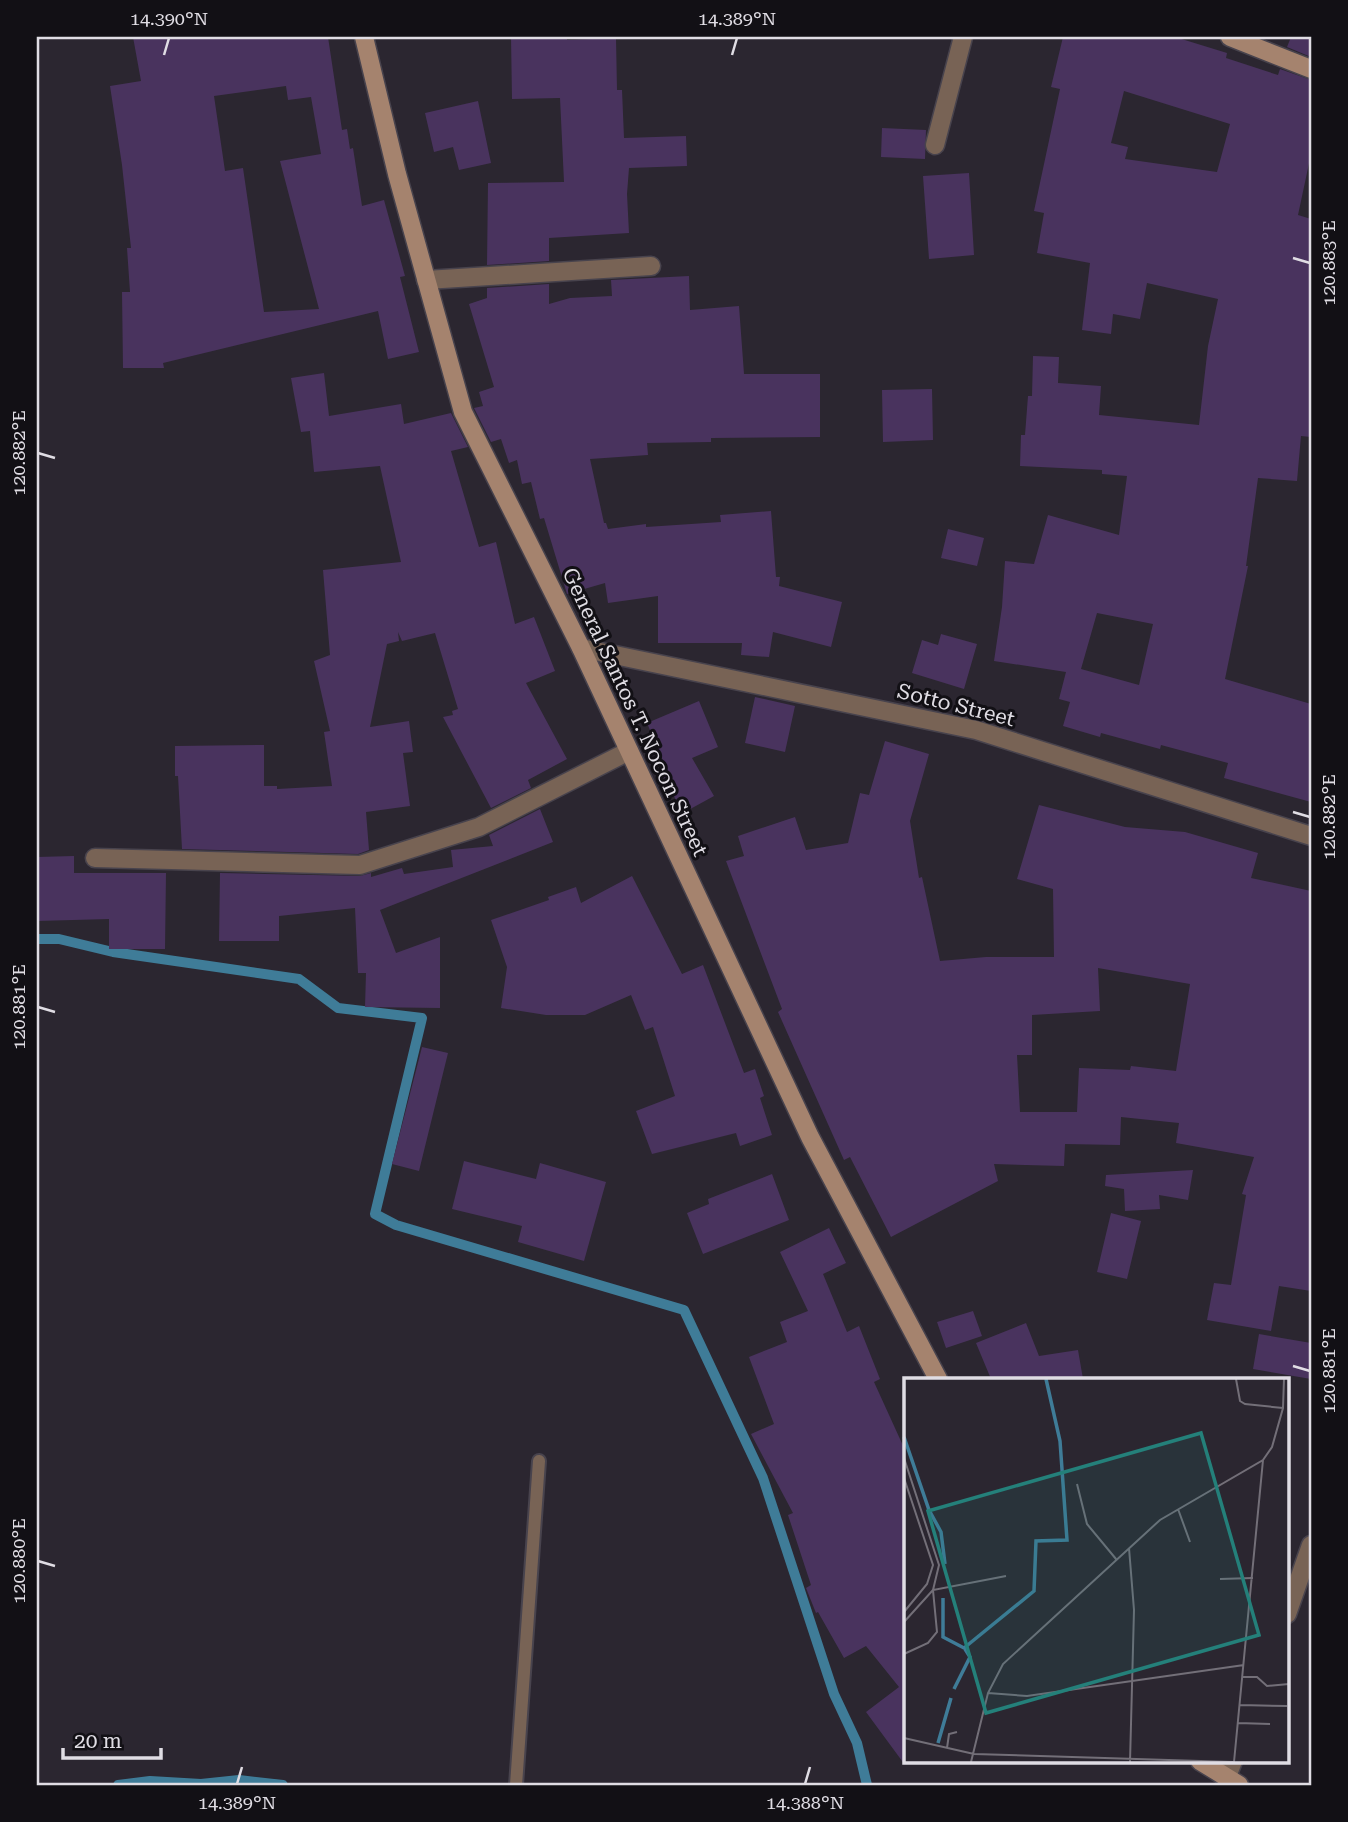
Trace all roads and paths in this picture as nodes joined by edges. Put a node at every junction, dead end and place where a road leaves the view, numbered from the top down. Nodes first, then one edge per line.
1 (364, 37) edge
2 (962, 37) edge
3 (1230, 37) edge
4 (1311, 69) edge
5 (935, 145) dead end
6 (651, 266) dead end
7 (426, 280) junction
8 (581, 648) junction
9 (629, 751) junction
10 (1311, 836) edge
11 (95, 859) dead end
12 (937, 1378) edge
13 (538, 1461) dead end
14 (1311, 1545) edge
15 (1288, 1611) edge
16 (1202, 1762) edge
17 (1233, 1762) edge
18 (1233, 1782) edge
19 (516, 1785) edge

1 - 7 main road, General Santos T. Nocon Street
2 - 5 street
3 - 4 main road
6 - 7 street
7 - 8 main road, General Santos T. Nocon Street
8 - 9 main road, General Santos T. Nocon Street
8 - 10 street, Sotto Street
9 - 11 street
9 - 12 main road, General Santos T. Nocon Street
13 - 19 lane
14 - 15 street
16 - 18 main road
17 - 18 street

